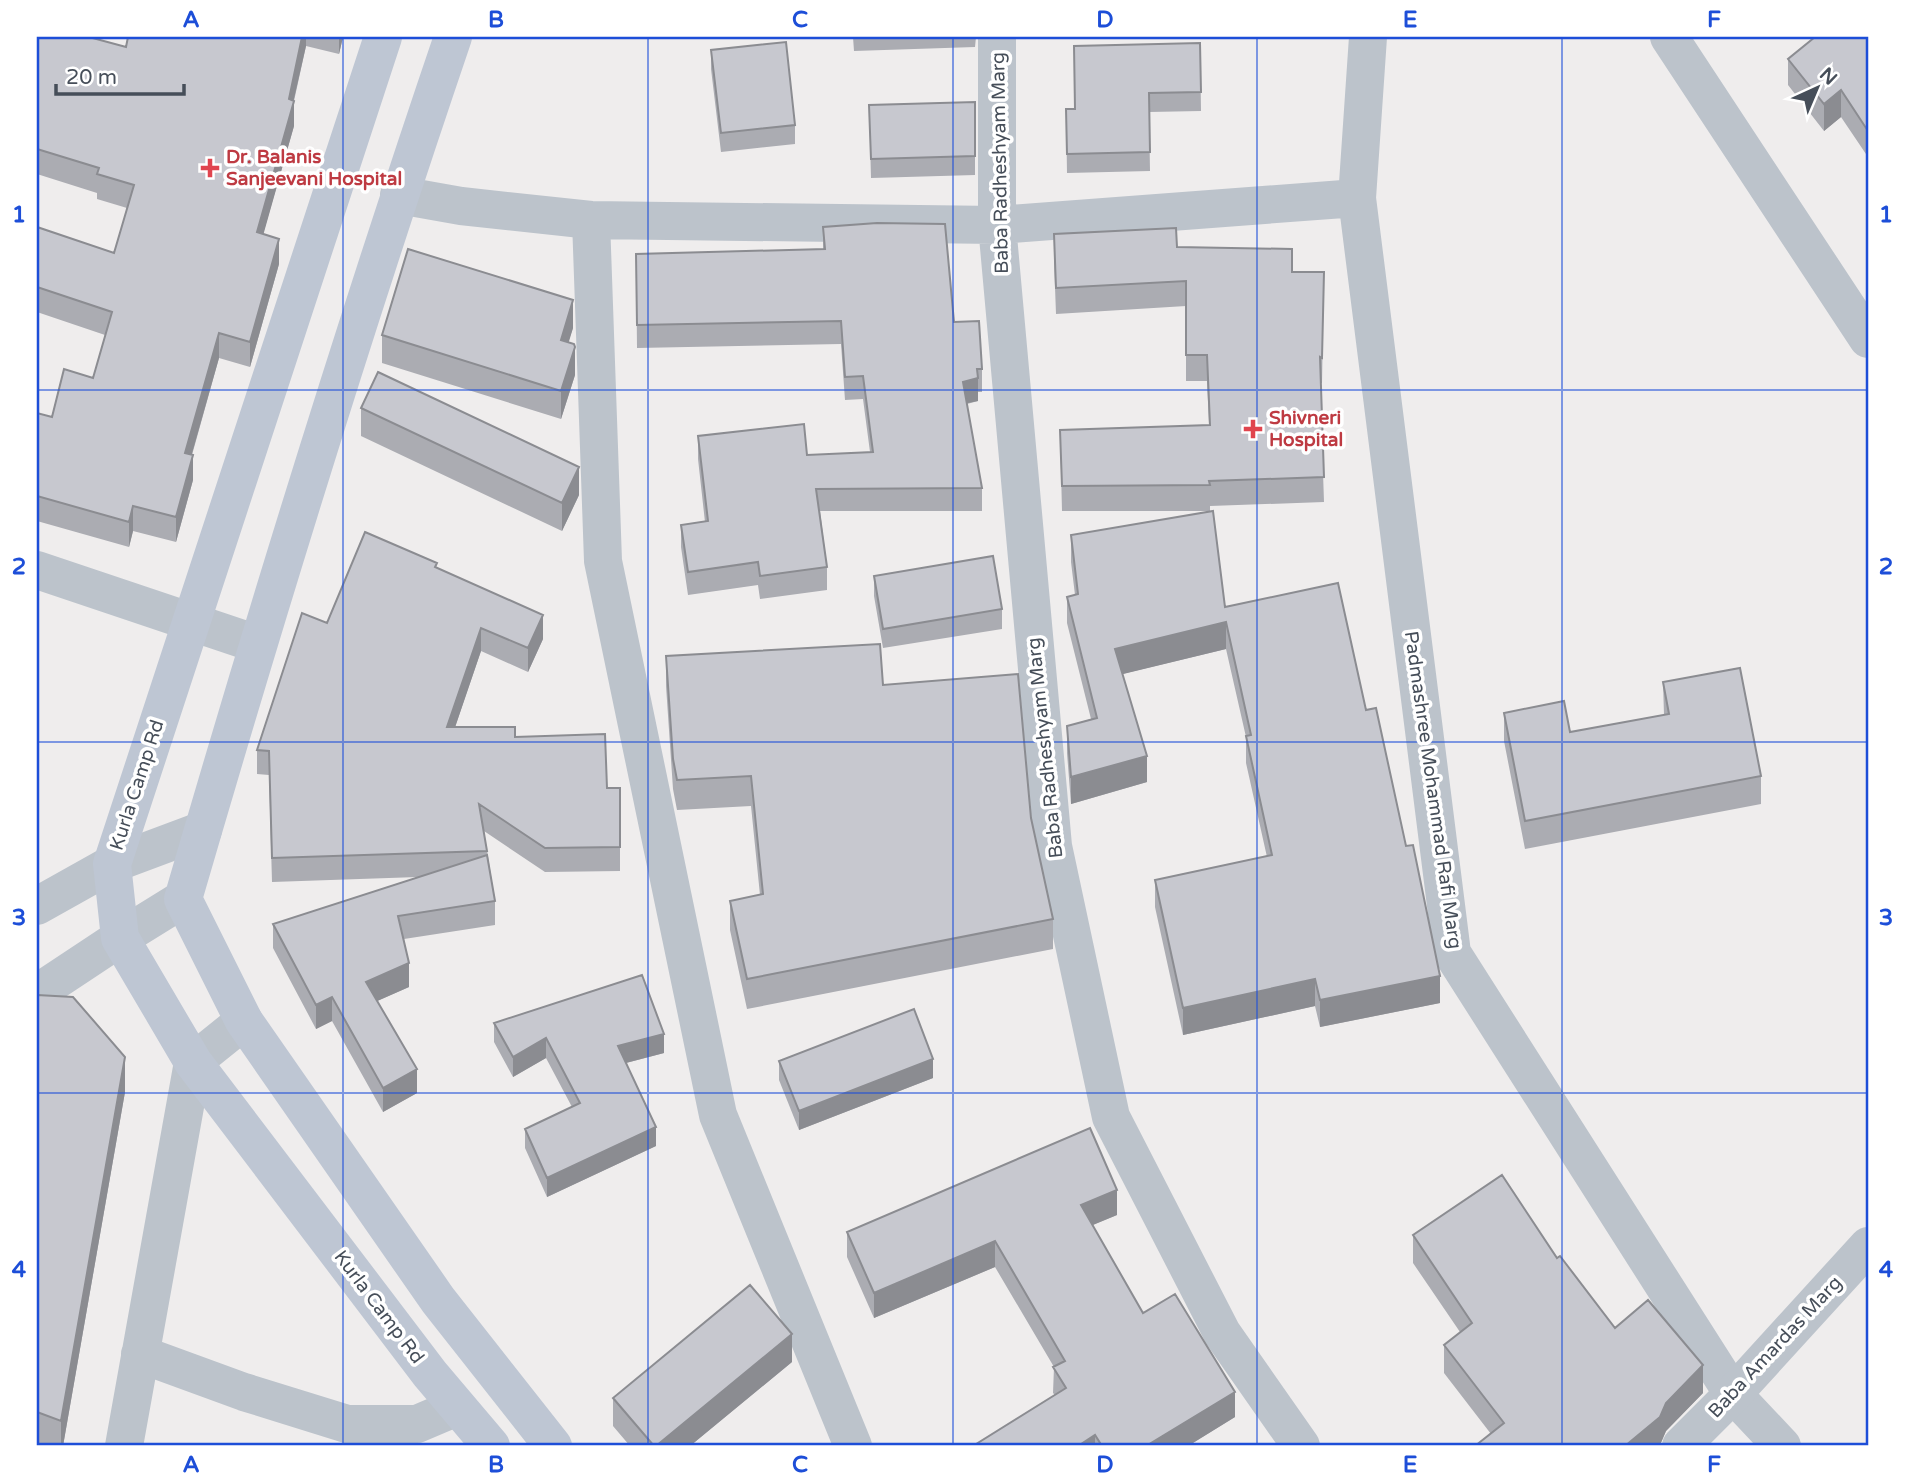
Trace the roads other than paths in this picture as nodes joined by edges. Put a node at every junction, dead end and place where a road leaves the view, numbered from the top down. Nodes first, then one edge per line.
1 (383, 37) edge
2 (453, 37) edge
3 (997, 37) edge
4 (1368, 37) edge
5 (1669, 37) edge
6 (399, 195) junction
7 (1357, 198) junction
8 (591, 220) junction
9 (997, 225) junction
10 (1868, 338) edge
11 (37, 570) edge
12 (190, 621) junction
13 (257, 644) junction
14 (203, 831) junction
15 (112, 864) junction
16 (183, 900) junction
17 (37, 906) edge
18 (120, 938) junction
19 (37, 993) edge
20 (244, 1021) junction
21 (193, 1062) junction
22 (1868, 1247) edge
23 (140, 1354) junction
24 (1733, 1394) junction
25 (457, 1407) junction
26 (124, 1446) edge
27 (491, 1446) edge
28 (553, 1446) edge
29 (853, 1446) edge
30 (1301, 1446) edge
31 (1681, 1446) edge
32 (1782, 1446) edge

1 - 12 main road, Kurla Camp Rd
2 - 6 main road
3 - 9 street, Baba Radheshyam Marg
4 - 7 street, Padmashree Mohammad Rafi Marg
5 - 10 street
6 - 8 street
6 - 13 main road
7 - 9 street
7 - 24 street, Padmashree Mohammad Rafi Marg
8 - 9 street
8 - 29 street
9 - 30 street, Baba Radheshyam Marg
11 - 12 street
12 - 13 street
12 - 15 main road, Kurla Camp Rd
13 - 14 main road
14 - 15 street
14 - 16 main road
15 - 17 street
15 - 18 main road, Kurla Camp Rd
16 - 18 street
16 - 20 main road
18 - 19 street
18 - 21 main road, Kurla Camp Rd
20 - 21 street
20 - 28 main road
21 - 23 street
21 - 25 main road, Kurla Camp Rd
22 - 24 street, Baba Amardas Marg
23 - 25 street
23 - 26 street
24 - 31 street, Baba Amardas Marg
24 - 32 street, Padmashree Mohammad Rafi Marg
25 - 27 main road, Kurla Camp Rd

